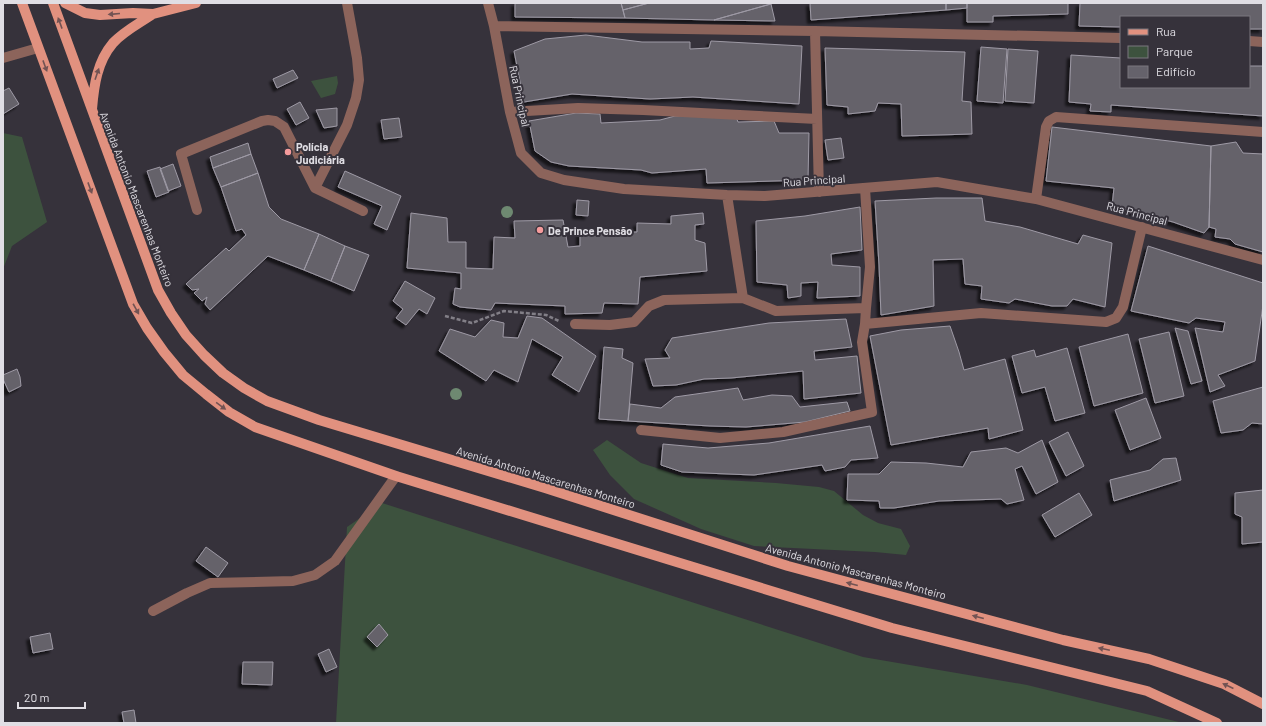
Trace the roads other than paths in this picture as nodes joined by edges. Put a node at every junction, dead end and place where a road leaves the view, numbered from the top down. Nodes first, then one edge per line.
1 (22, 3) edge
2 (53, 3) edge
3 (65, 3) edge
4 (196, 3) edge
5 (347, 3) edge
6 (488, 3) edge
7 (153, 14) junction
8 (494, 26) junction
9 (815, 31) junction
10 (1120, 38) edge
11 (1250, 41) edge
12 (1263, 42) edge
13 (38, 48) junction
14 (3, 58) edge
15 (92, 112) junction
16 (510, 112) junction
17 (818, 119) junction
18 (1263, 132) edge
19 (316, 188) junction
20 (865, 188) junction
21 (819, 192) junction
22 (727, 195) junction
23 (1036, 199) junction
24 (197, 210) dead end
25 (363, 211) dead end
26 (1142, 227) junction
27 (1263, 260) edge
28 (743, 298) junction
29 (866, 308) junction
30 (575, 324) road end
31 (865, 324) junction
32 (641, 430) dead end
33 (396, 476) junction
34 (153, 611) dead end
35 (1263, 704) edge
36 (1218, 723) edge

1 - 13 main road
15 -> 2 main road, Avenida Antonio Mascarenhas Monteiro
7 -> 3 main road
4 - 7 main road
5 - 19 street
6 - 8 street, Rua Principal
15 -> 7 main road
8 - 9 street
8 - 16 street, Rua Principal
9 - 10 street
9 - 17 street
11 - 12 street
13 - 14 street
13 -> 33 main road
35 -> 15 main road, Avenida Antonio Mascarenhas Monteiro
16 - 17 street
16 - 22 street, Rua Principal
17 - 21 street
18 - 23 street
19 - 24 street
19 - 25 street
20 - 21 street, Rua Principal
20 - 23 street, Rua Principal
20 - 29 street
21 - 22 street, Rua Principal
22 - 28 street
23 - 26 street, Rua Principal
26 - 27 street, Rua Principal
26 - 31 street
28 - 29 street
28 - 30 street
29 - 31 street
31 - 32 street
33 - 34 street
33 - 36 main road

